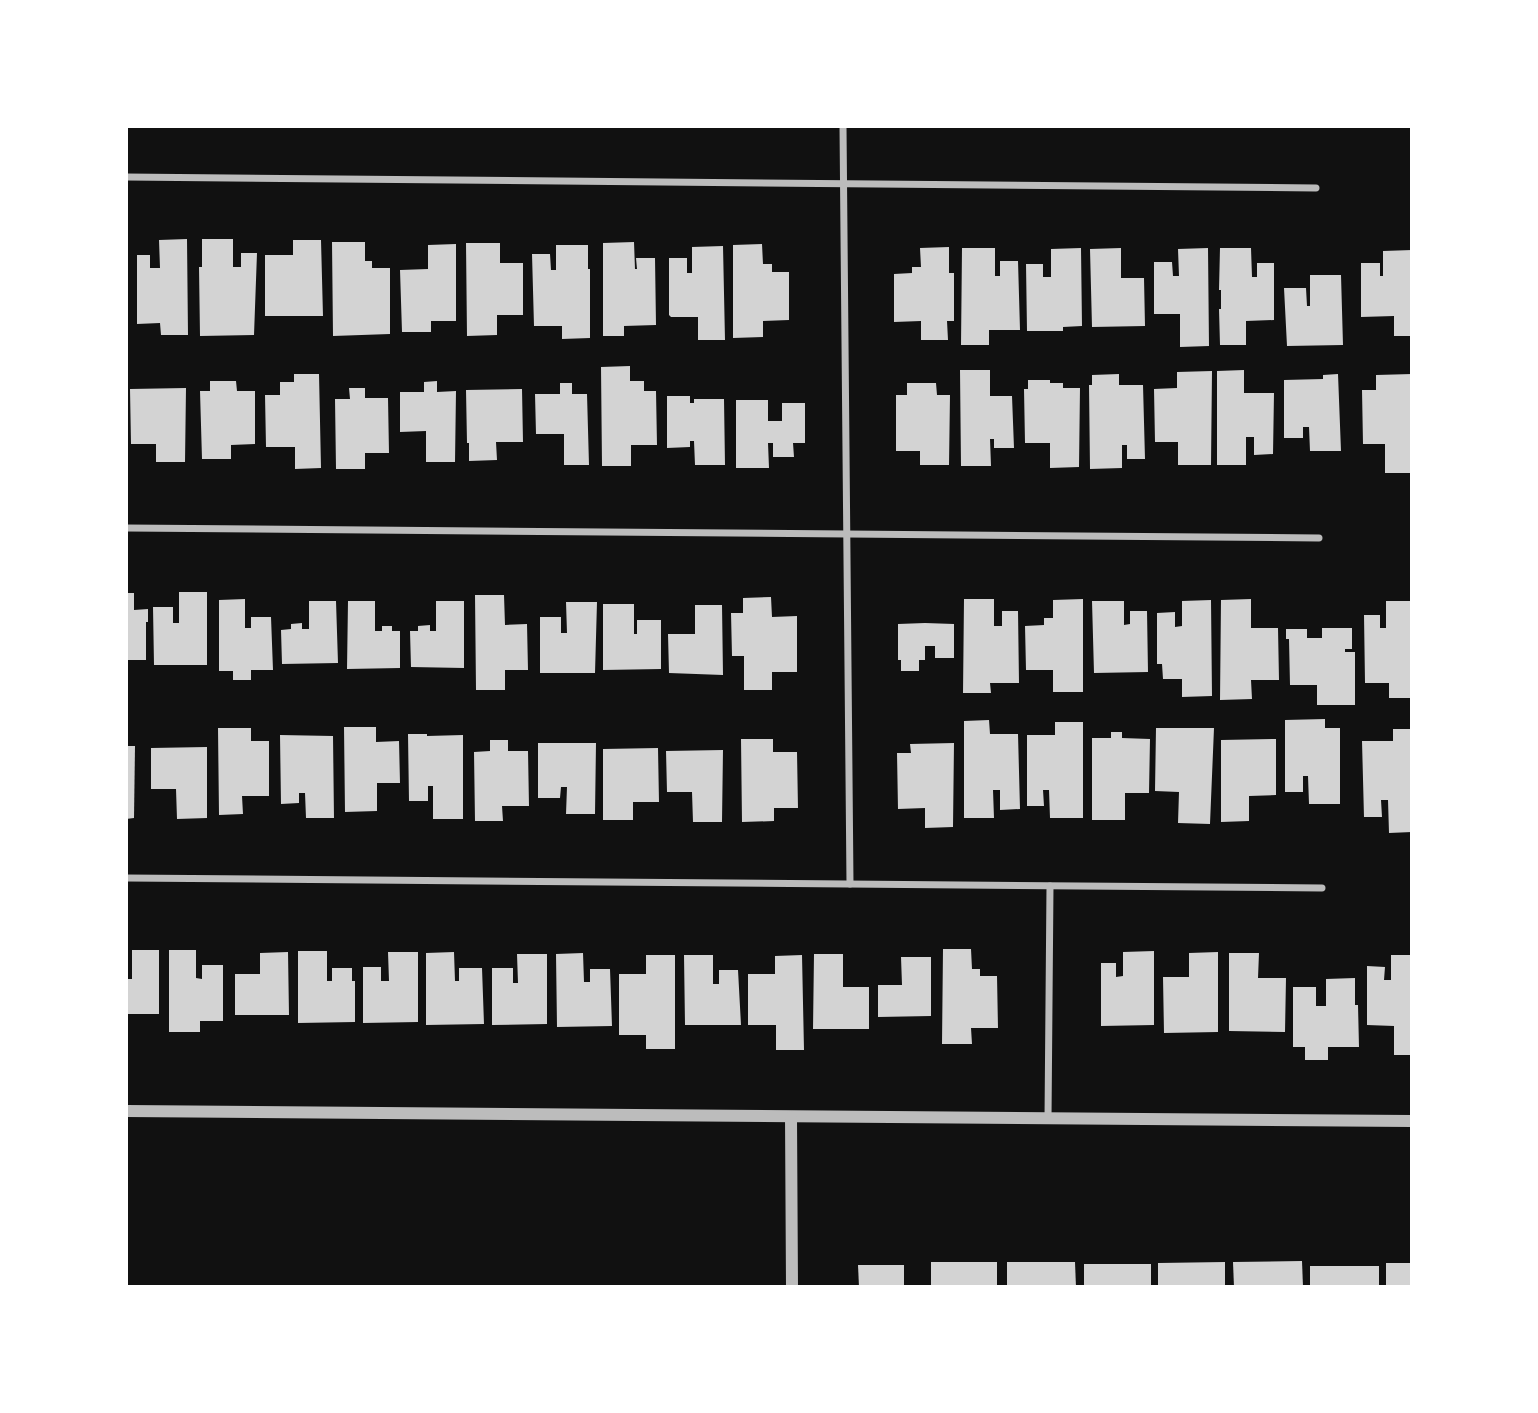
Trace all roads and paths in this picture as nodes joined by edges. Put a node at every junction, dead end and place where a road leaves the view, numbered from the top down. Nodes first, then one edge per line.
1 (844, 126) edge
2 (126, 177) edge
3 (844, 183) junction
4 (1316, 187) dead end
5 (126, 528) edge
6 (847, 534) junction
7 (1319, 538) dead end
8 (126, 878) edge
9 (850, 884) junction
10 (1050, 886) junction
11 (1322, 888) dead end
12 (126, 1111) edge
13 (791, 1117) junction
14 (1048, 1119) junction
15 (1412, 1121) edge
16 (792, 1287) edge

1 - 3 street
2 - 3 street
3 - 4 street
3 - 6 street
5 - 6 street
6 - 7 street
6 - 9 street
8 - 9 street
9 - 10 street
10 - 11 street
10 - 14 street
12 - 13 street
13 - 14 street
13 - 16 street
14 - 15 street

